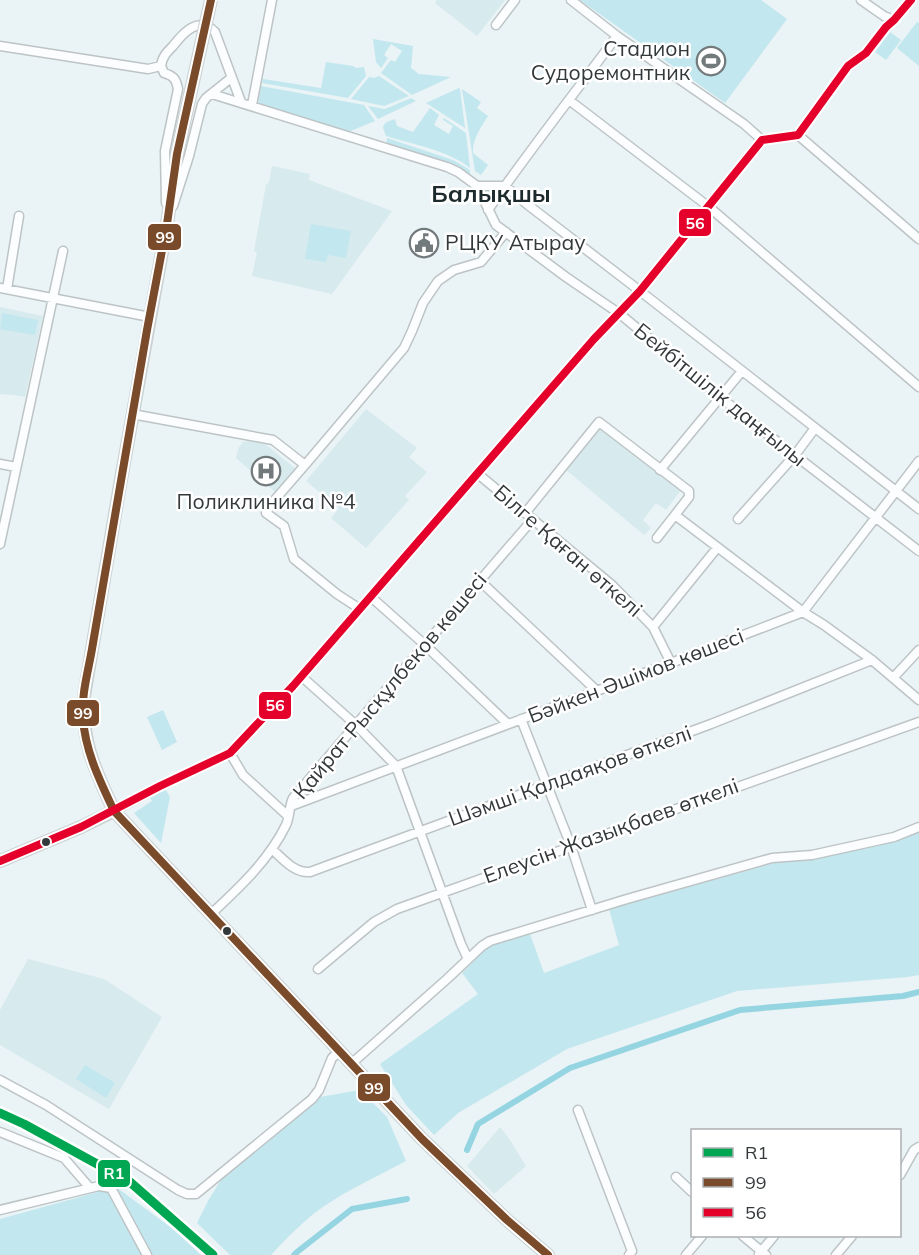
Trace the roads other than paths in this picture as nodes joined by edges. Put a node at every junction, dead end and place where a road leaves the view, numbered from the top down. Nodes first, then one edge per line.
1 (211, 0) edge
2 (272, 0) edge
3 (515, 0) edge
4 (571, 0) edge
5 (861, 0) edge
6 (913, 0) edge
7 (919, 5) edge
8 (894, 20) junction
9 (496, 25) dead end
10 (617, 36) junction
11 (0, 46) edge
12 (160, 66) junction
13 (231, 78) junction
14 (212, 93) junction
15 (569, 100) junction
16 (241, 102) junction
17 (252, 105) junction
18 (798, 135) junction
19 (762, 140) junction
20 (477, 186) junction
21 (505, 186) junction
22 (709, 207) junction
23 (488, 210) junction
24 (19, 216) dead end
25 (167, 224) junction
26 (506, 232) junction
27 (919, 239) edge
28 (63, 251) dead end
29 (3, 289) edge
30 (640, 291) junction
31 (53, 298) junction
32 (620, 314) junction
33 (150, 317) junction
34 (742, 371) junction
35 (919, 387) edge
36 (721, 398) junction
37 (132, 414) junction
38 (815, 428) junction
39 (795, 454) junction
40 (919, 461) edge
41 (0, 464) edge
42 (305, 465) junction
43 (16, 467) junction
44 (660, 470) junction
45 (478, 474) junction
46 (896, 491) junction
47 (919, 509) edge
48 (525, 512) junction
49 (675, 515) junction
50 (877, 518) junction
51 (533, 519) junction
52 (738, 519) dead end
53 (657, 538) dead end
54 (0, 544) edge
55 (717, 548) junction
56 (919, 551) edge
57 (480, 580) junction
58 (371, 597) junction
59 (360, 609) junction
60 (803, 612) junction
61 (653, 627) junction
62 (424, 644) junction
63 (919, 650) edge
64 (872, 660) junction
65 (671, 663) junction
66 (301, 676) junction
67 (892, 678) junction
68 (597, 691) junction
69 (919, 700) edge
70 (521, 719) junction
71 (919, 722) edge
72 (508, 724) junction
73 (356, 725) junction
74 (230, 753) junction
75 (396, 766) junction
76 (546, 785) junction
77 (291, 806) junction
78 (114, 810) junction
79 (288, 816) junction
80 (919, 827) edge
81 (420, 832) junction
82 (571, 846) junction
83 (272, 849) junction
84 (0, 861) edge
85 (442, 892) junction
86 (592, 910) junction
87 (211, 914) junction
88 (468, 959) junction
89 (318, 969) dead end
90 (340, 1051) junction
91 (351, 1064) junction
92 (0, 1080) edge
93 (578, 1110) dead end
94 (0, 1132) edge
95 (919, 1147) edge
96 (901, 1173) edge
97 (675, 1178) dead end
98 (90, 1188) junction
99 (691, 1190) edge
100 (0, 1210) edge
101 (701, 1237) edge
102 (744, 1237) edge
103 (773, 1237) edge
104 (851, 1237) edge
105 (762, 1254) edge
106 (147, 1255) edge
107 (548, 1255) edge
108 (629, 1255) edge
109 (686, 1255) edge
110 (836, 1255) edge

1 - 25 main road, bridge
2 - 17 street
3 - 9 street
4 - 10 street
5 - 8 street
6 - 7 street
6 - 8 street
8 - 18 street
10 - 15 street
10 - 19 street
11 - 12 street
12 - 13 street
12 - 25 street
13 - 14 street
13 - 16 street
14 - 16 street
14 - 25 street
15 - 21 street
15 - 22 street
16 - 17 street
17 - 20 street
18 - 19 street
18 - 27 street
19 - 22 street
20 - 21 street
20 - 23 street, Бейбітшілік даңғылы
21 - 23 street
21 - 30 street, Бейбітшілік даңғылы
22 - 30 street
22 - 35 street
23 - 26 street, Бейбітшілік даңғылы
24 - 29 street
25 - 33 main road
26 - 32 street, Бейбітшілік даңғылы
26 - 42 street
28 - 31 street
29 - 31 street
30 - 32 street
30 - 34 street, Бейбітшілік даңғылы
31 - 33 street
31 - 43 street
32 - 36 street, Бейбітшілік даңғылы
32 - 45 street
33 - 37 main road
34 - 36 street
34 - 38 street, Бейбітшілік даңғылы
36 - 39 street, Бейбітшілік даңғылы
36 - 44 street
37 - 42 street
37 - 78 main road
38 - 39 street
38 - 46 street, Бейбітшілік даңғылы
39 - 50 street, Бейбітшілік даңғылы
39 - 52 street
40 - 46 street
41 - 43 street
42 - 59 street
43 - 54 street
44 - 48 street
44 - 49 street
45 - 48 street, Білге Қаған өткелі
45 - 58 street
46 - 47 street, Бейбітшілік даңғылы
46 - 50 street
48 - 51 street, Білге Қаған өткелі
49 - 53 street
49 - 55 street
50 - 56 street, Бейбітшілік даңғылы
50 - 60 street
51 - 57 street, Қайрат Рысқұлбеков көшесі
51 - 61 street, Білге Қаған өткелі
55 - 60 street
55 - 61 street
57 - 62 street, Қайрат Рысқұлбеков көшесі
57 - 68 street
58 - 59 street
58 - 62 street
59 - 66 street
60 - 64 street
60 - 65 street, Бәйкен Әшімов көшесі
61 - 65 street, Білге Қаған өткелі
62 - 72 street
62 - 73 street, Қайрат Рысқұлбеков көшесі
63 - 67 street
64 - 67 street
64 - 76 street, Шәмші Қалдаяқов өткелі
65 - 68 street, Бәйкен Әшімов көшесі
66 - 73 street
66 - 74 street
67 - 69 street
68 - 70 street, Бәйкен Әшімов көшесі
70 - 72 street, Бәйкен Әшімов көшесі
70 - 76 street
71 - 82 street, Елеусін Жазықбаев өткелі
72 - 75 street, Бәйкен Әшімов көшесі
73 - 75 street
73 - 77 street, Қайрат Рысқұлбеков көшесі
74 - 78 street
74 - 79 street
75 - 77 street, Бәйкен Әшімов көшесі
75 - 81 street
76 - 81 street, Шәмші Қалдаяқов өткелі
76 - 82 street
77 - 79 street, Қайрат Рысқұлбеков көшесі
78 - 84 main road
78 - 87 main road
79 - 83 street, Қайрат Рысқұлбеков көшесі
80 - 86 street
81 - 83 street, Шәмші Қалдаяқов өткелі
81 - 85 street
82 - 85 street, Елеусін Жазықбаев өткелі
82 - 86 street
83 - 87 street, Қайрат Рысқұлбеков көшесі
85 - 88 street
85 - 89 street, Елеусін Жазықбаев өткелі
86 - 88 street
87 - 90 main road
88 - 91 street
90 - 91 main road
90 - 92 street
91 - 107 main road
93 - 108 street
94 - 98 street
95 - 96 street
97 - 99 street
98 - 100 street
98 - 106 street
101 - 109 street
102 - 105 street
103 - 105 street
104 - 110 street

